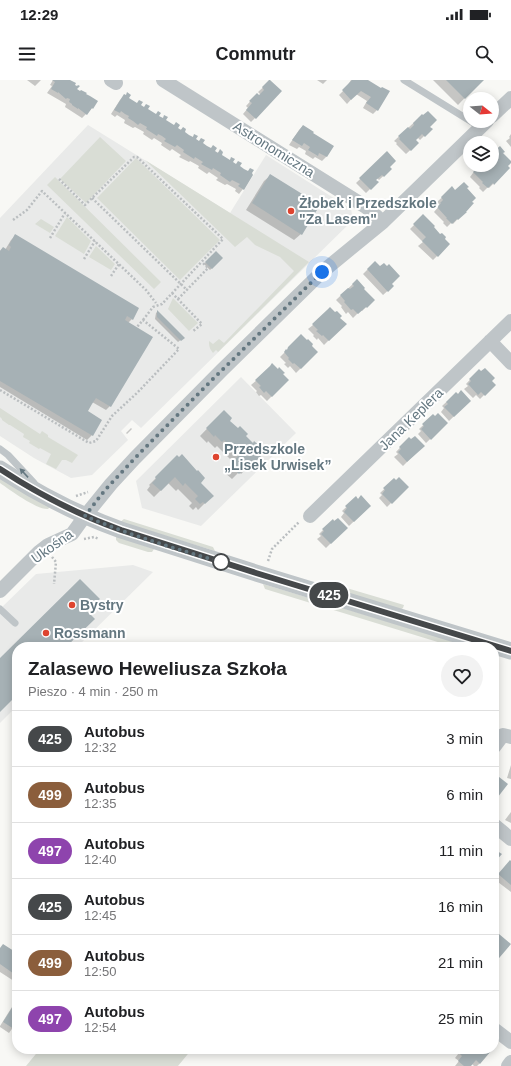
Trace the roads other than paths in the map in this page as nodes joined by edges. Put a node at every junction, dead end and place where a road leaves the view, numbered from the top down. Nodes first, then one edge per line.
1 (163, 80) edge
2 (404, 80) edge
3 (511, 98) edge
4 (499, 109) edge
5 (463, 112) edge
6 (480, 128) edge
7 (383, 222) junction
8 (511, 321) edge
9 (490, 341) junction
10 (511, 363) edge
11 (0, 449) edge
12 (0, 469) edge
13 (48, 498) junction
14 (85, 516) junction
15 (310, 516) road end
16 (0, 591) edge
17 (0, 609) edge
18 (15, 623) dead end
19 (482, 642) edge
20 (499, 647) edge
21 (511, 651) edge
22 (511, 738) edge
23 (499, 740) edge
24 (499, 829) edge
25 (511, 839) edge
26 (499, 1033) edge
27 (511, 1042) edge
28 (511, 1062) edge
29 (508, 1066) edge

1 - 7 street, Astronomiczna
2 - 5 lane
3 - 4 street
6 - 7 street, Ukośna
7 - 14 street, Ukośna
8 - 9 street, Jana Keplera
9 - 10 street
9 - 15 street, Jana Keplera
13 -> 11 lane
12 - 13 street
13 - 14 street
14 - 16 street, Ukośna
14 - 19 street
17 - 18 lane
20 - 21 street
22 - 23 street
24 - 25 street
26 - 27 street
28 - 29 street

